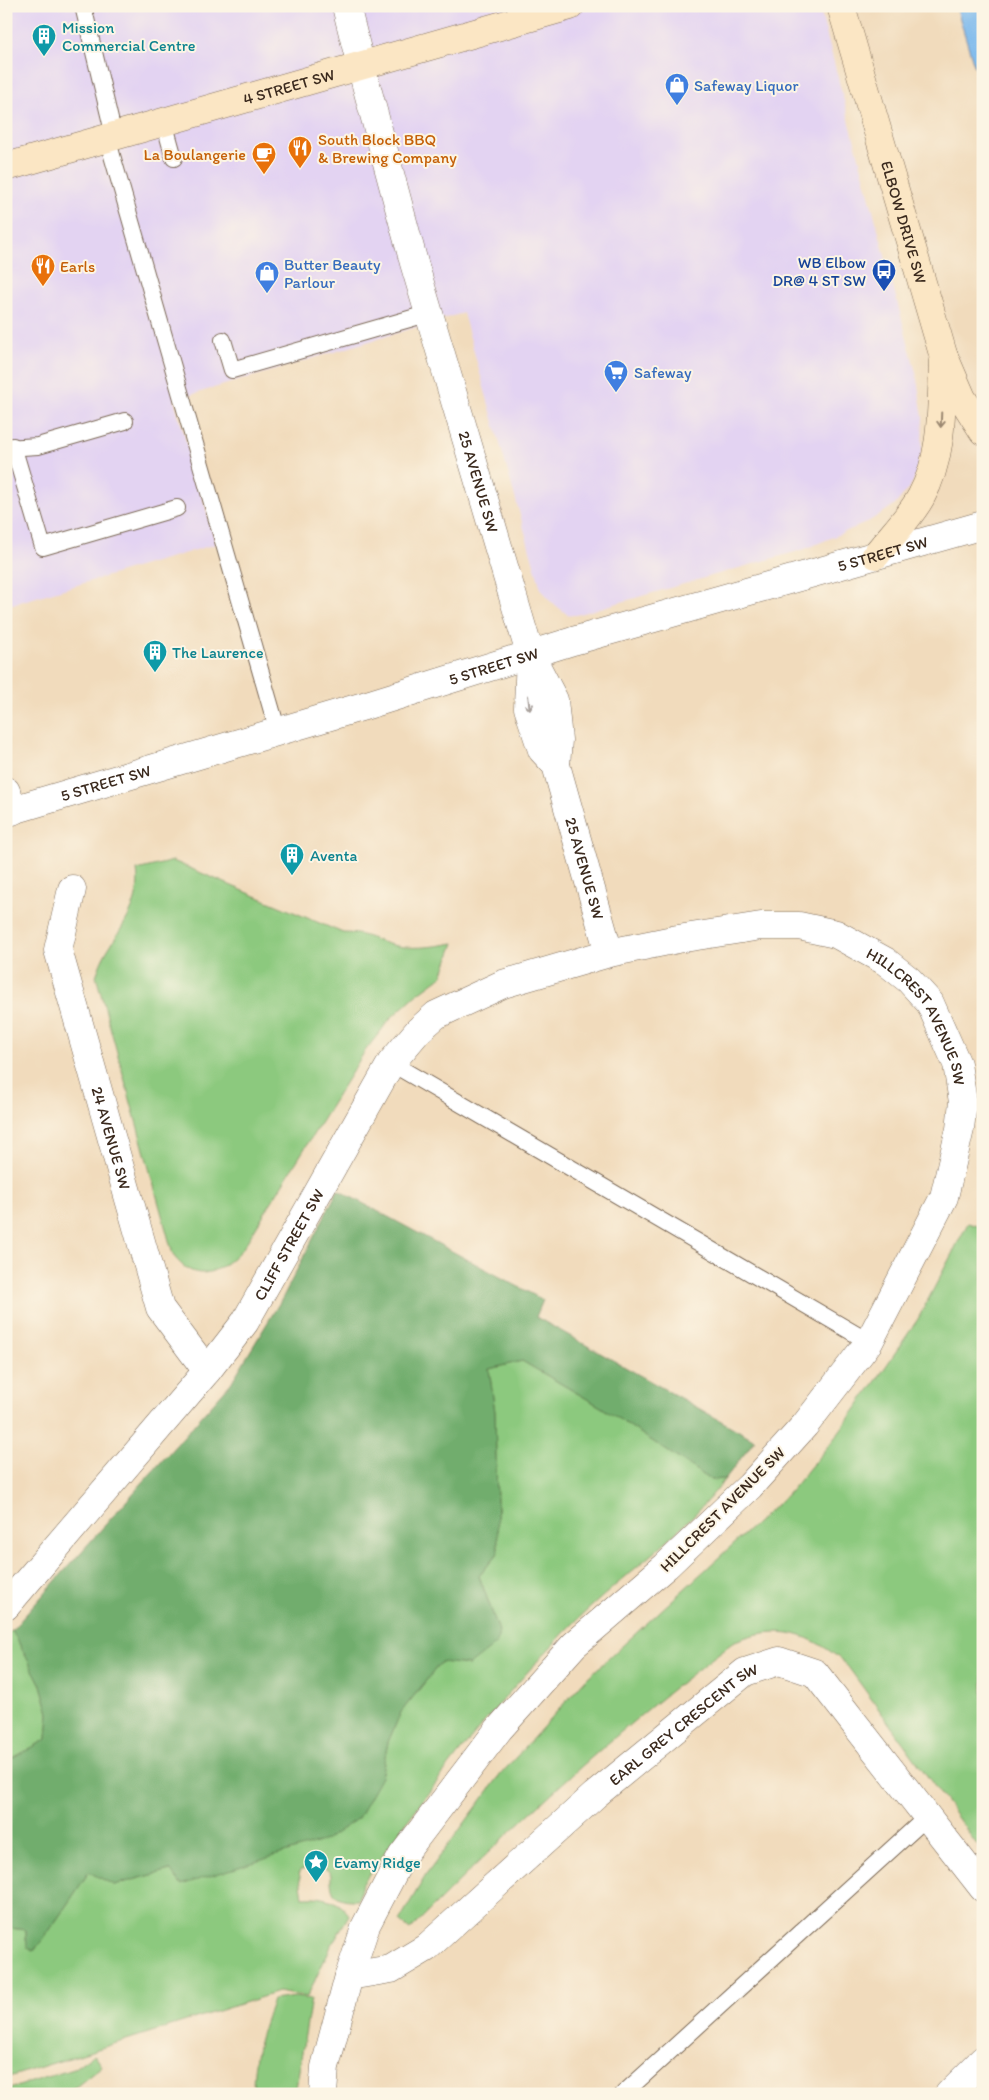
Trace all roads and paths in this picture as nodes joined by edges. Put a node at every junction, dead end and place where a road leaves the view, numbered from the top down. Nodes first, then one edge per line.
1 (83, 6) edge
2 (346, 6) edge
3 (570, 6) edge
4 (841, 6) edge
5 (361, 66) junction
6 (164, 122) junction
7 (110, 137) junction
8 (174, 158) dead end
9 (6, 167) edge
10 (430, 313) junction
11 (223, 340) dead end
12 (943, 354) junction
13 (125, 421) dead end
14 (983, 431) edge
15 (10, 447) edge
16 (177, 508) dead end
17 (983, 524) edge
18 (876, 555) junction
19 (530, 654) junction
20 (278, 732) junction
21 (8, 805) edge
22 (72, 889) dead end
23 (609, 953) junction
24 (391, 1062) junction
25 (869, 1342) junction
26 (207, 1371) junction
27 (6, 1606) edge
28 (928, 1816) junction
29 (983, 1888) edge
30 (348, 1976) junction
31 (983, 2060) edge
32 (323, 2094) edge
33 (622, 2094) edge
34 (949, 2094) edge

1 - 7 lane
2 - 5 street, 25 AVENUE SW
3 - 5 main road, 4 STREET SW
4 - 12 main road, ELBOW DRIVE SW
5 - 6 main road, 4 STREET SW
5 - 10 street, 25 AVENUE SW
6 - 7 main road, 4 STREET SW
6 - 8 lane
7 - 9 main road, 4 STREET SW
7 - 20 lane
10 - 11 lane
10 - 19 street, 25 AVENUE SW
12 - 14 main road, ELBOW DRIVE SW
12 -> 18 main road
13 - 15 lane
15 - 16 lane
17 - 18 street, 5 STREET SW
18 - 19 street, 5 STREET SW
19 - 20 street, 5 STREET SW
19 - 23 street, 25 AVENUE SW
20 - 21 street, 5 STREET SW
22 - 26 street, 24 AVENUE SW
23 - 24 street, CLIFF STREET SW
23 - 25 street, HILLCREST AVENUE SW
24 - 25 lane
24 - 26 street, CLIFF STREET SW
25 - 30 street, HILLCREST AVENUE SW
26 - 27 street, CLIFF STREET SW
28 - 29 street, EARL GREY CRESCENT SW
28 - 30 street, EARL GREY CRESCENT SW
28 - 33 lane
30 - 32 street, HILLCREST AVENUE SW
31 - 34 street

